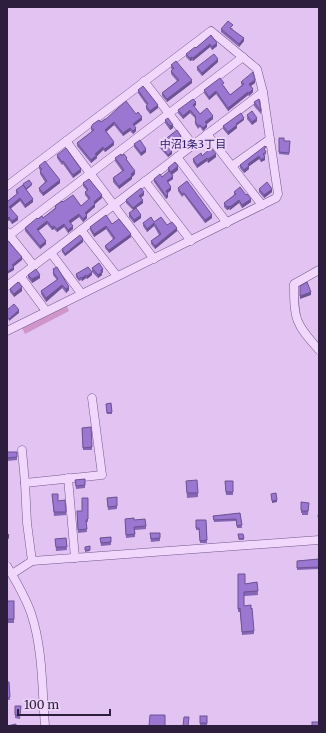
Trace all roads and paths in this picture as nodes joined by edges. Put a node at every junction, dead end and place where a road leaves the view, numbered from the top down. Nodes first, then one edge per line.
1 (243, 57) junction
2 (144, 81) junction
3 (263, 92) junction
4 (169, 113) junction
5 (207, 134) junction
6 (270, 139) junction
7 (66, 141) junction
8 (193, 145) junction
9 (177, 157) junction
10 (232, 166) junction
11 (89, 174) junction
12 (145, 182) junction
13 (7, 186) edge
14 (262, 205) junction
15 (114, 206) junction
16 (227, 223) junction
17 (81, 230) junction
18 (8, 234) edge
19 (191, 241) junction
20 (51, 253) junction
21 (154, 258) junction
22 (34, 266) junction
23 (319, 270) edge
24 (20, 276) junction
25 (117, 276) junction
26 (7, 286) edge
27 (81, 293) junction
28 (46, 311) junction
29 (7, 331) edge
30 (319, 350) edge
31 (92, 398) dead end
32 (22, 450) dead end
33 (68, 478) junction
34 (25, 483) junction
35 (319, 540) edge
36 (75, 558) junction
37 (32, 561) junction
38 (7, 566) edge
39 (12, 574) junction
40 (45, 726) edge

1 - 2 street
1 - 3 street
1 - 4 street
2 - 4 street
2 - 7 street
3 - 5 street
3 - 6 street
4 - 8 street
4 - 11 street
5 - 8 street
5 - 10 street
6 - 10 street
6 - 14 street
7 - 11 street
7 - 13 street
8 - 9 street
9 - 12 street
9 - 16 street
10 - 14 street
11 - 15 street
11 - 18 street
12 - 15 street
12 - 19 street
14 - 16 street
15 - 17 street
15 - 21 street
16 - 19 street
17 - 20 street
17 - 25 street
18 - 22 street
19 - 21 street
20 - 22 street
20 - 27 street
21 - 25 street
22 - 24 street
23 - 30 street
24 - 26 street
24 - 28 street
25 - 27 street
27 - 28 street
28 - 29 street
31 - 33 street
32 - 34 street
33 - 34 street
33 - 36 street
34 - 37 street
35 - 36 street
36 - 37 street
37 - 39 street
38 - 39 street
39 - 40 street

